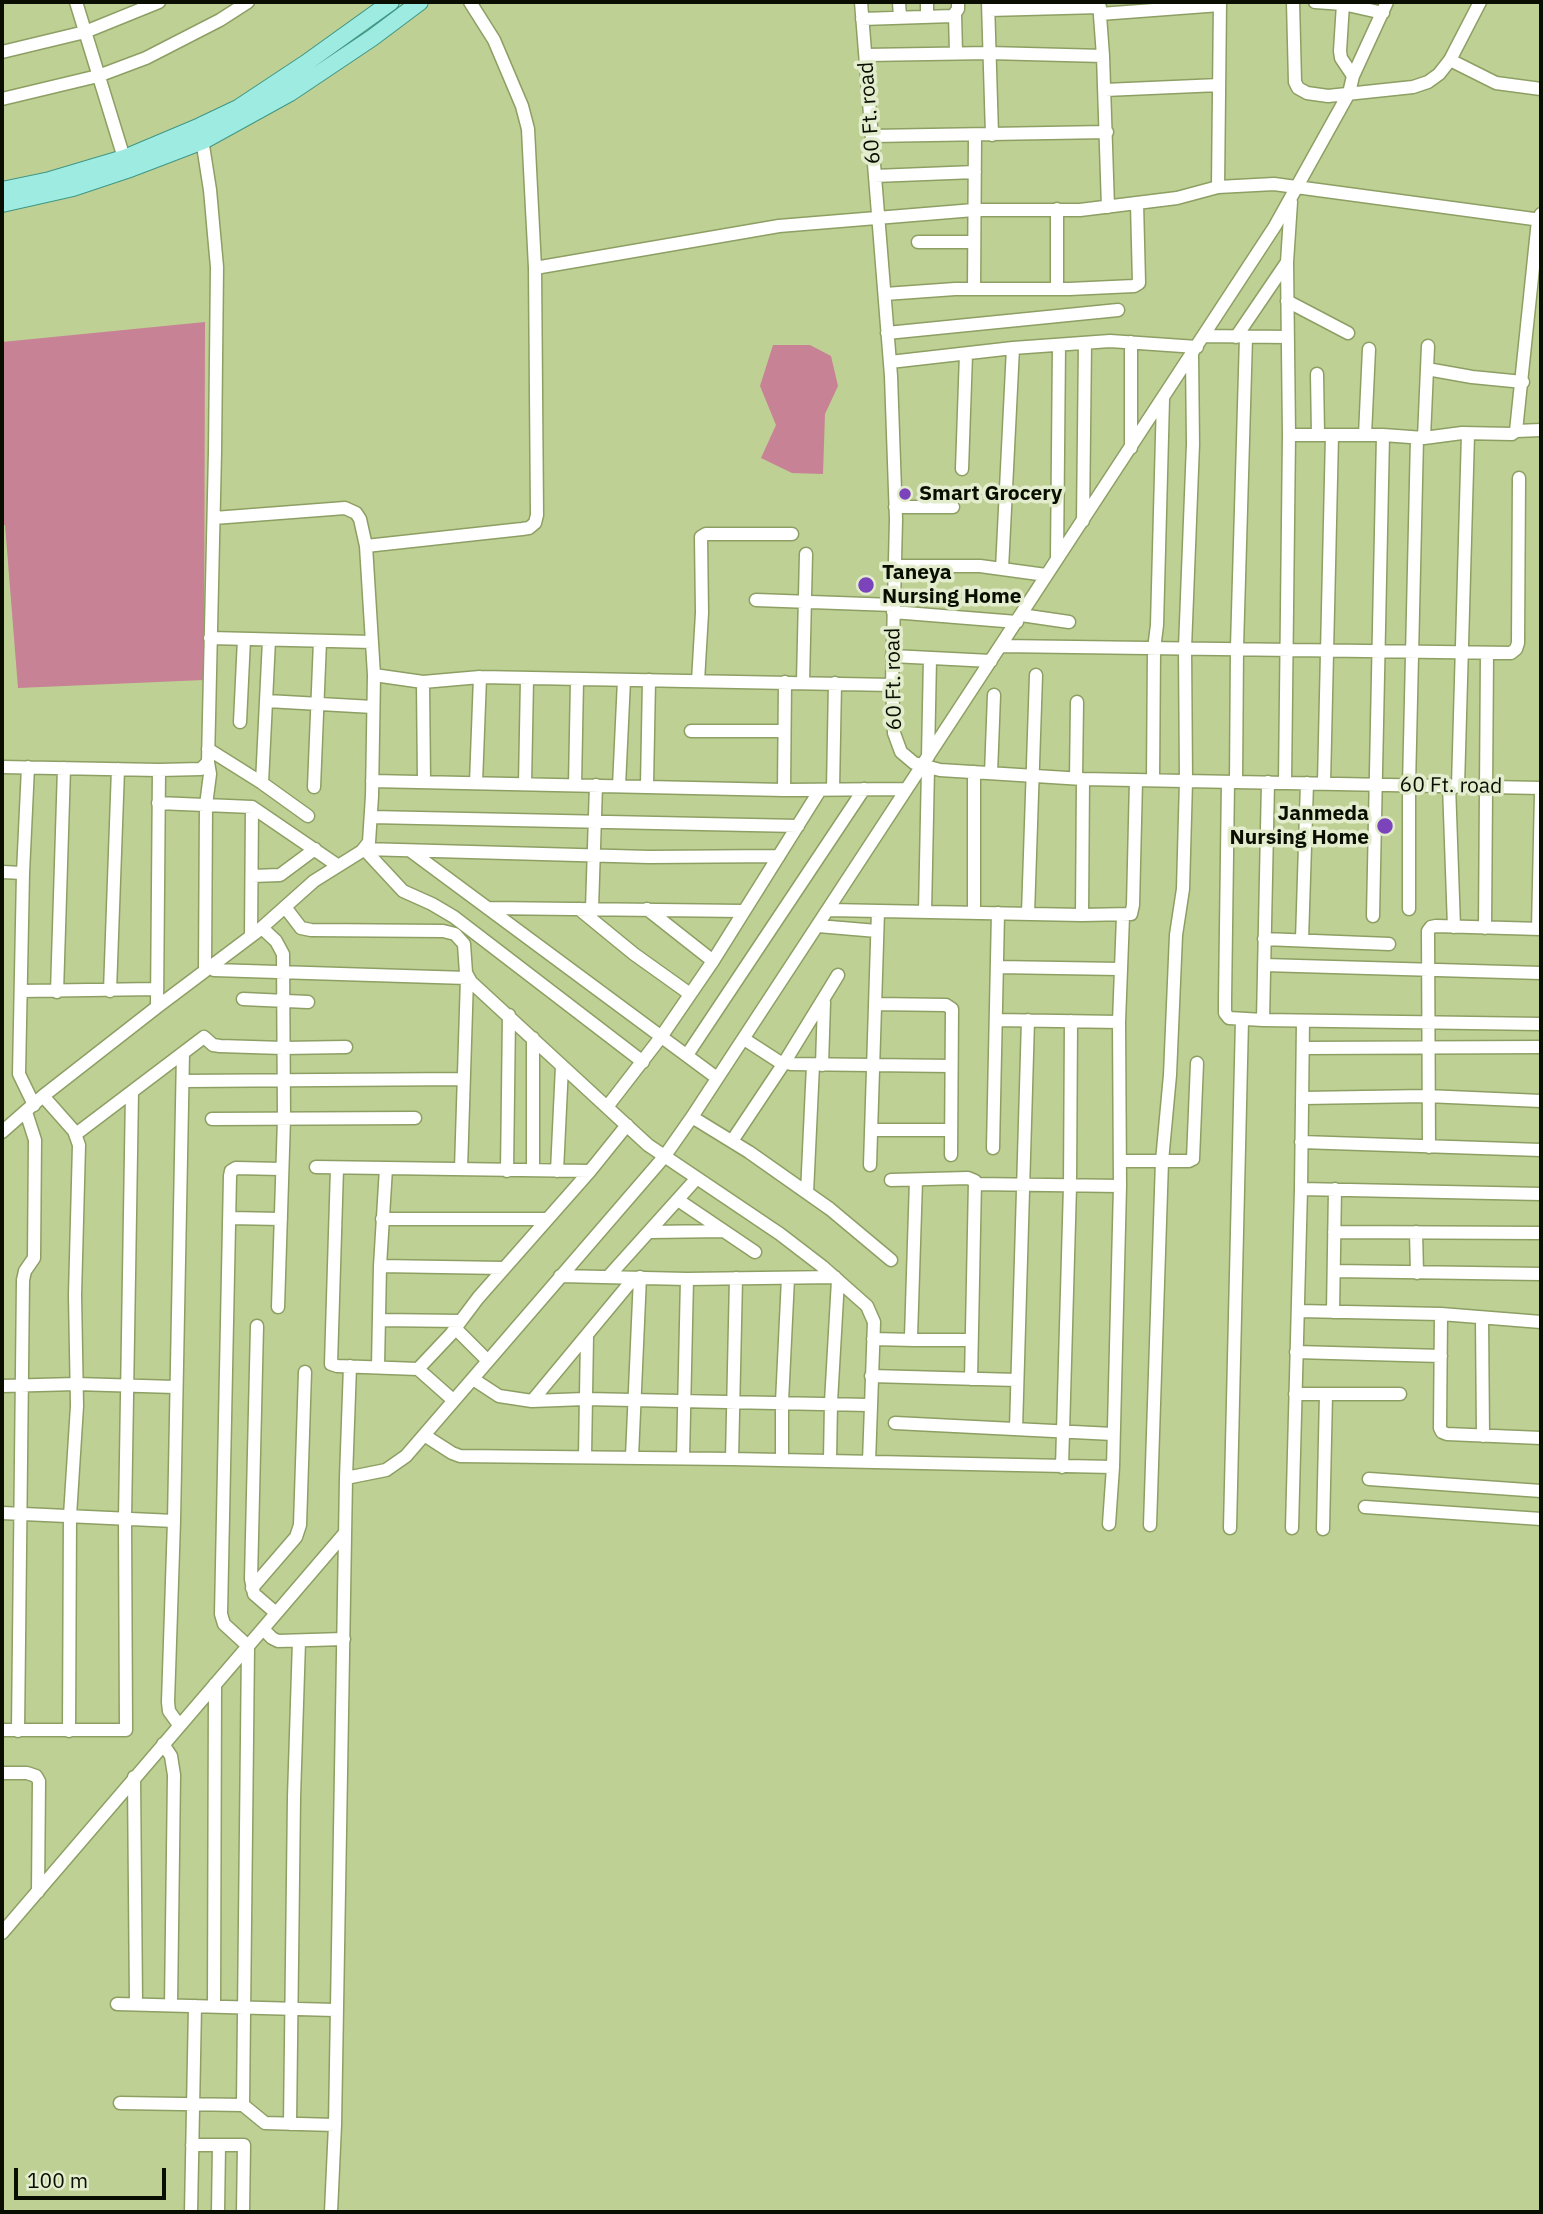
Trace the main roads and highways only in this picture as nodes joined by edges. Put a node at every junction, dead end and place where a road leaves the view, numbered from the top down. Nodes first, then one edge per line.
1 (391, 2) edge
2 (420, 2) edge
3 (202, 134) junction
4 (2, 190) edge
5 (2, 204) edge

1 - 3 main road
2 - 3 main road
3 - 4 main road
3 - 5 main road

